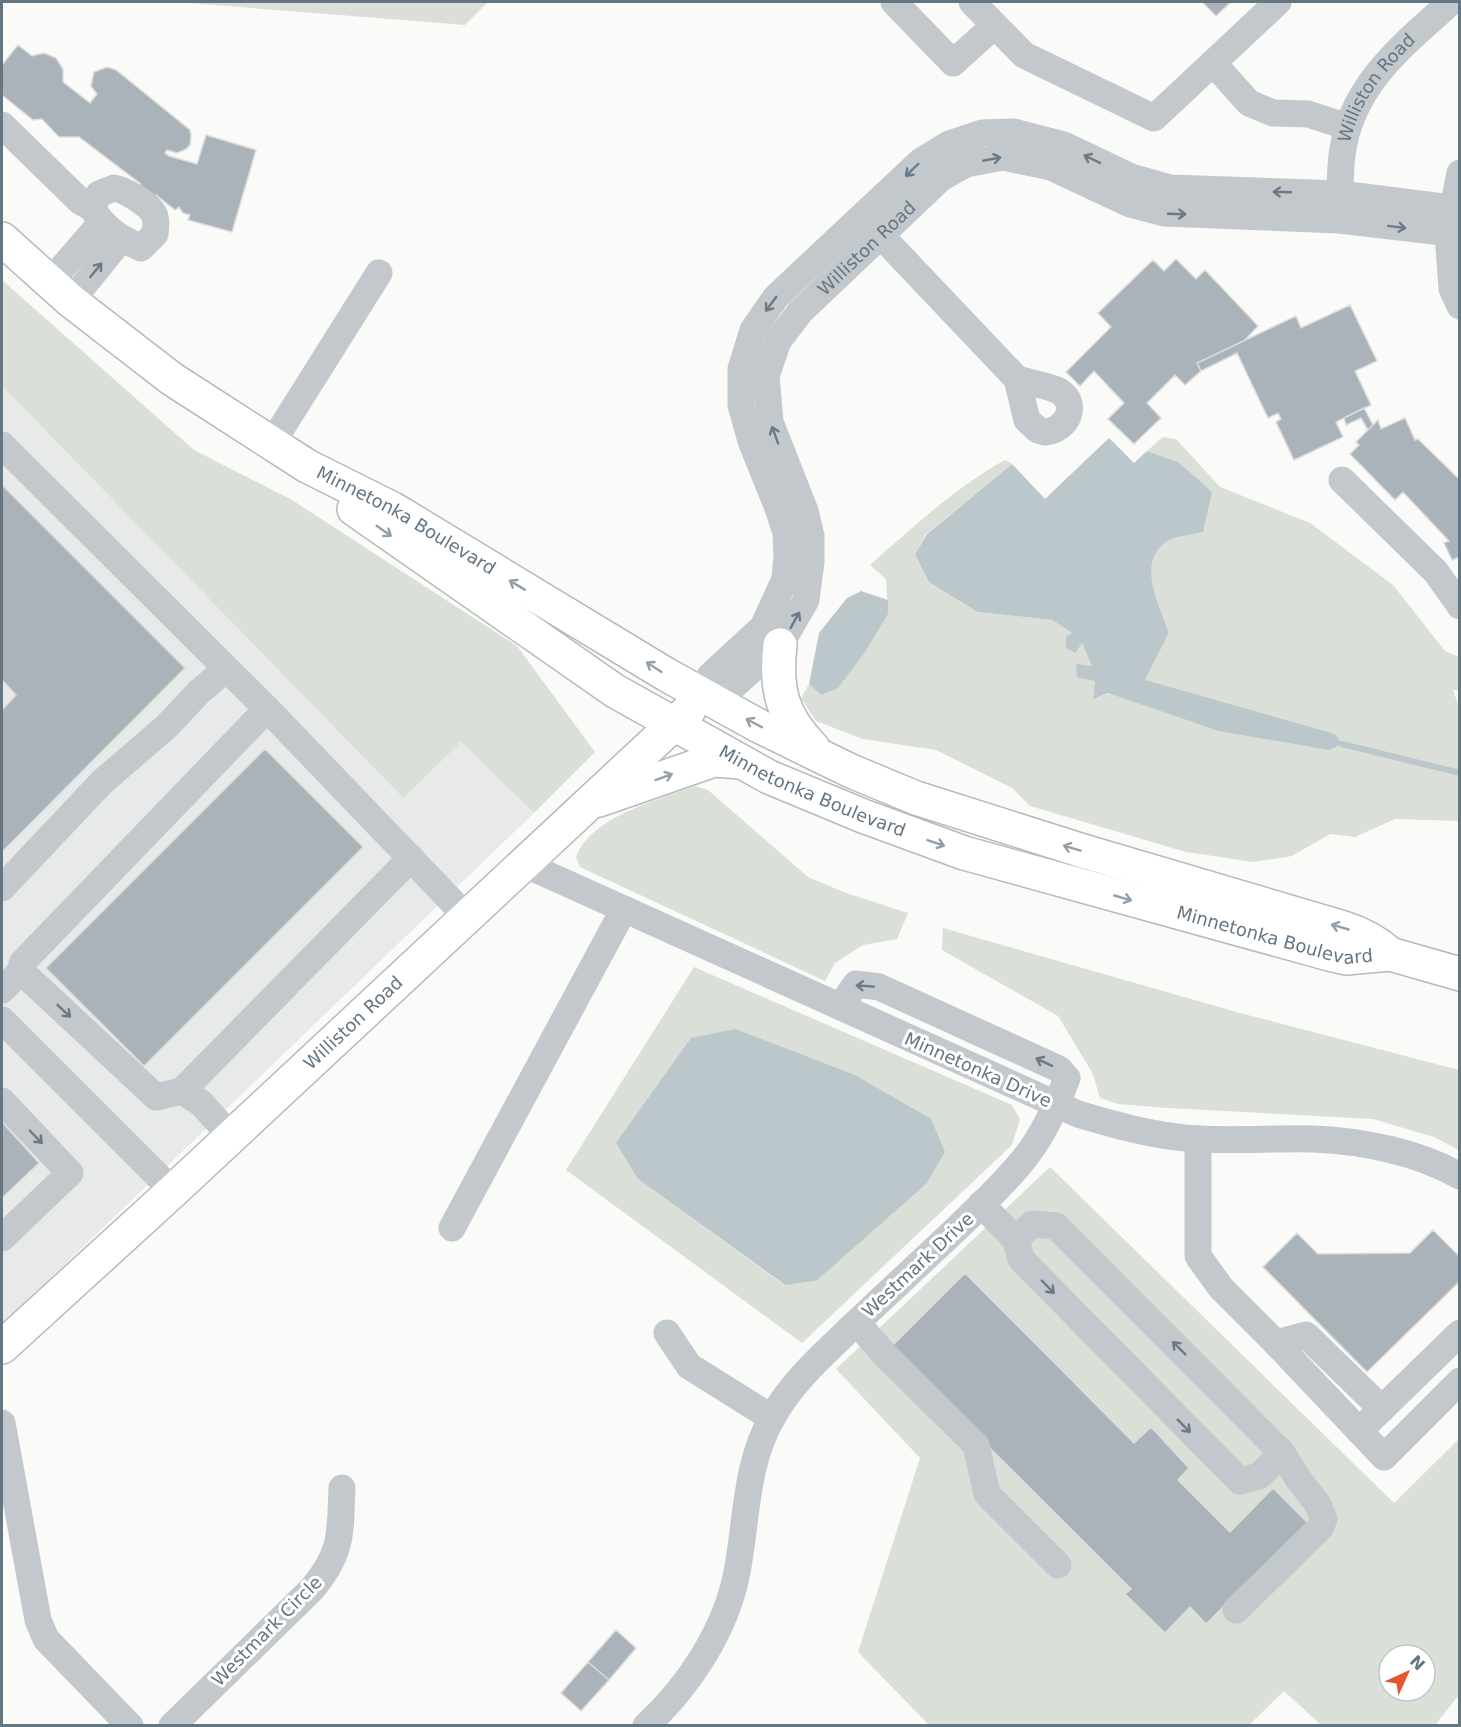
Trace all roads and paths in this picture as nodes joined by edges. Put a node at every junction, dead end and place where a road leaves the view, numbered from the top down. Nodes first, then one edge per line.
1 (894, 2) edge
2 (972, 2) edge
3 (1278, 2) edge
4 (1451, 2) edge
5 (994, 26) junction
6 (1213, 63) junction
7 (2, 125) edge
8 (1348, 127) junction
9 (1460, 173) edge
10 (1339, 207) junction
11 (1455, 221) edge
12 (872, 226) junction
13 (2, 239) edge
14 (379, 273) dead end
15 (61, 291) junction
16 (1460, 306) edge
17 (1017, 380) dead end
18 (272, 443) junction
19 (2, 446) edge
20 (308, 466) junction
21 (1342, 480) dead end
22 (1460, 606) edge
23 (780, 645) junction
24 (226, 669) junction
25 (705, 696) junction
26 (267, 709) junction
27 (673, 724) junction
28 (821, 756) junction
29 (740, 762) junction
30 (589, 804) junction
31 (411, 858) junction
32 (524, 864) junction
33 (2, 888) edge
34 (624, 909) junction
35 (466, 916) junction
36 (1390, 954) junction
37 (21, 972) junction
38 (1459, 973) edge
39 (2, 990) edge
40 (2, 1020) edge
41 (182, 1091) junction
42 (2, 1101) edge
43 (1056, 1106) junction
44 (230, 1135) junction
45 (1198, 1139) junction
46 (1460, 1176) edge
47 (173, 1191) junction
48 (981, 1204) junction
49 (452, 1228) dead end
50 (2, 1238) edge
51 (1016, 1240) junction
52 (857, 1323) junction
53 (1460, 1333) edge
54 (667, 1334) dead end
55 (1276, 1343) junction
56 (2, 1347) edge
57 (1460, 1381) edge
58 (1388, 1402) junction
59 (772, 1418) junction
60 (1419, 1421) junction
61 (2, 1423) edge
62 (1359, 1431) junction
63 (1282, 1453) junction
64 (342, 1488) dead end
65 (1058, 1565) dead end
66 (1236, 1610) dead end
67 (130, 1725) edge
68 (172, 1725) edge
69 (645, 1725) edge

1 - 5 street
2 - 5 street
3 - 6 street
4 - 8 street, Williston Road
5 - 6 street
6 - 8 street
7 - 15 street
8 - 10 street, Williston Road
9 - 11 street
10 - 11 street
10 - 12 street, Williston Road
11 - 16 street
12 - 17 street
23 -> 12 street, Williston Road
12 -> 25 street, Williston Road
13 - 15 main road, Minnetonka Boulevard
14 - 18 street
15 - 18 main road, Minnetonka Boulevard
18 - 20 main road, Minnetonka Boulevard
19 - 24 street
25 -> 20 main road, Minnetonka Boulevard
20 -> 27 main road, Minnetonka Boulevard
21 - 22 street
23 - 25 street, Williston Road
23 - 28 main road
24 - 26 street
24 - 33 street
25 - 27 main road, Williston Road
28 -> 25 main road, Minnetonka Boulevard
26 - 31 street
26 - 37 street
27 - 29 main road, Minnetonka Boulevard
27 - 30 main road, Williston Road
36 -> 28 main road, Minnetonka Boulevard
30 -> 29 main road
29 -> 36 main road, Minnetonka Boulevard
30 - 32 main road, Williston Road
31 - 35 street
31 - 41 street
32 - 34 street, Minnetonka Drive
32 - 35 main road, Williston Road
34 - 43 street, Minnetonka Drive
34 - 49 street
35 - 44 main road, Williston Road
36 - 38 main road, Minnetonka Boulevard
37 - 39 street
37 -> 41 street
40 - 47 street
41 - 44 street
42 -> 50 street
43 - 45 street, Minnetonka Drive
43 - 48 street, Westmark Drive
44 - 47 main road, Williston Road
45 - 46 street, Minnetonka Drive
45 - 55 street
47 - 56 main road, Williston Road
48 - 51 street
48 - 52 street, Westmark Drive
63 -> 51 street
51 -> 63 street
52 - 59 street, Westmark Drive
52 - 65 street
53 - 58 street
54 - 59 street
55 - 58 street
55 - 62 street
57 - 60 street
58 - 60 street
58 - 62 street
59 - 69 street, Westmark Drive
60 - 62 street
61 - 67 street
63 - 66 street
64 - 68 street, Westmark Circle

